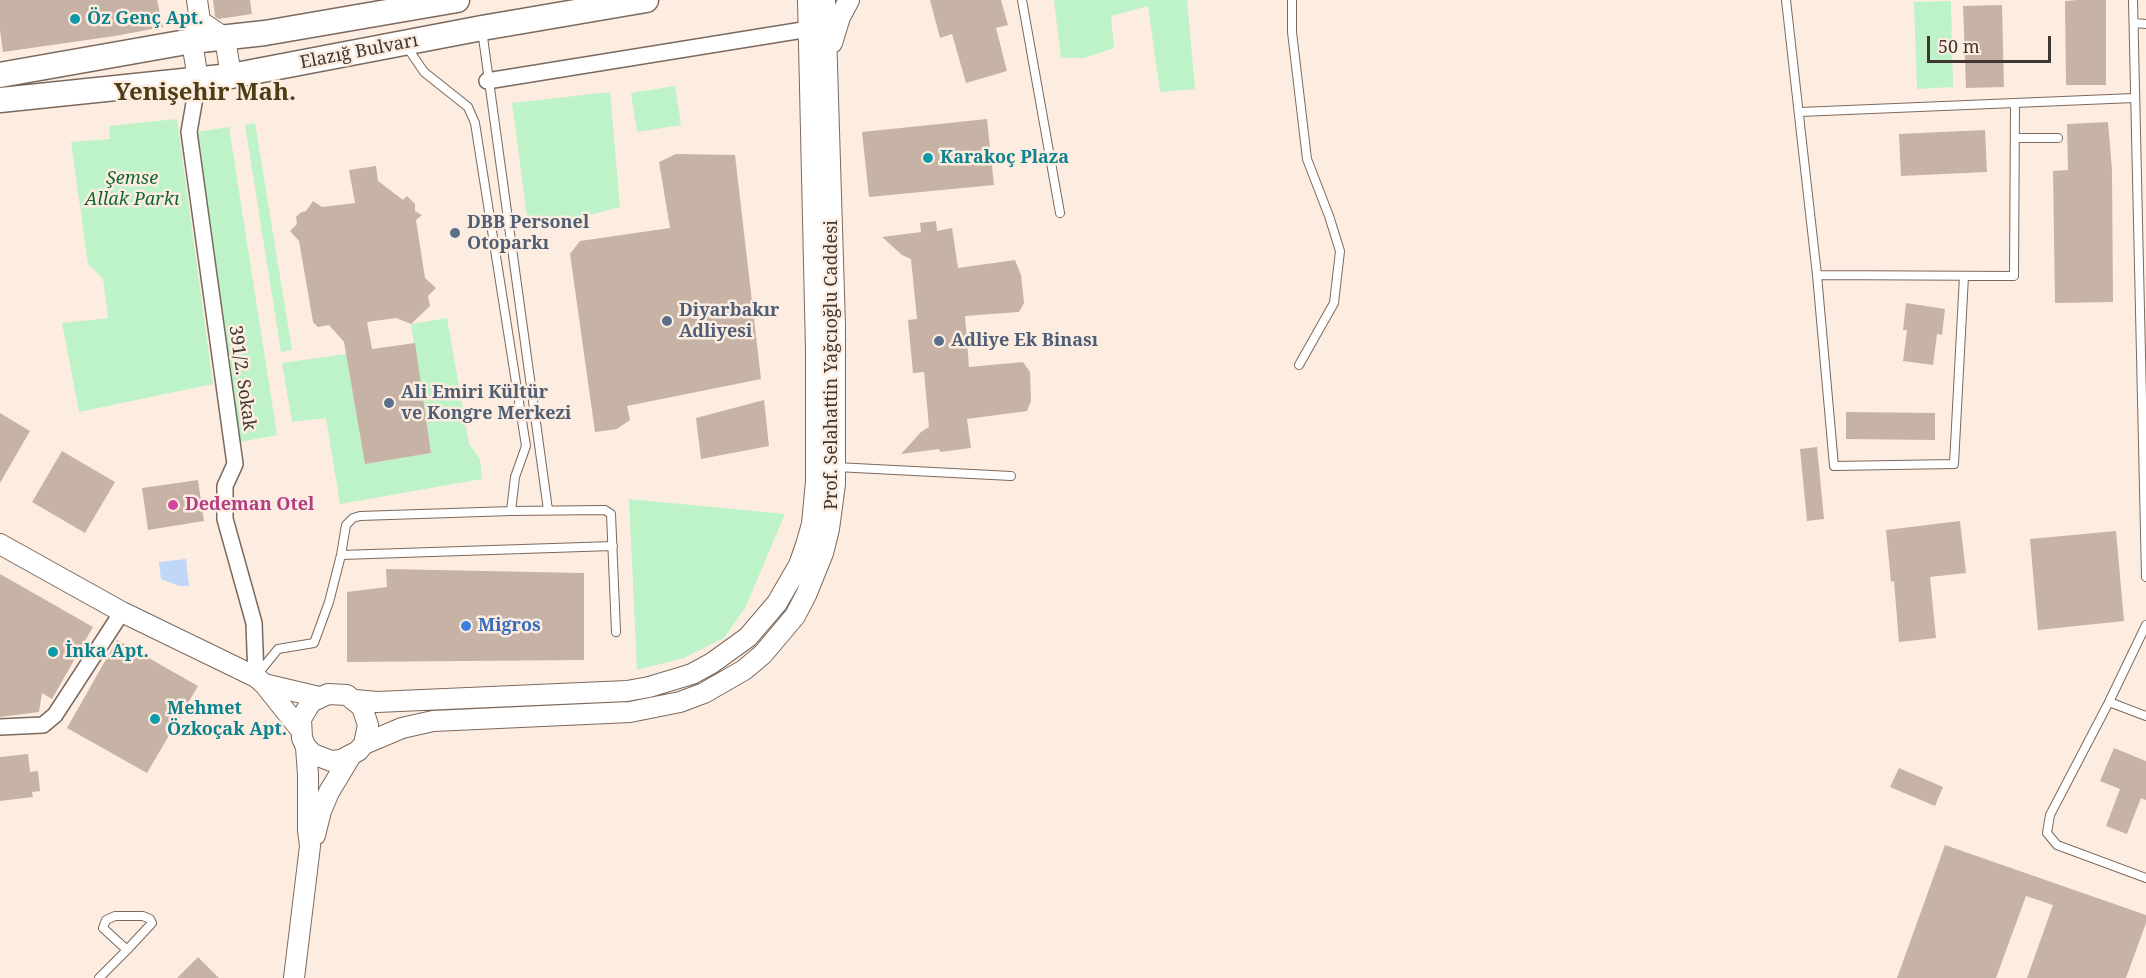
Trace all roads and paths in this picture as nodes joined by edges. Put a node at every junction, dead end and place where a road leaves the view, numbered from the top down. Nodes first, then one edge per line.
1 (197, 0) edge
2 (457, 0) edge
3 (646, 0) edge
4 (808, 0) edge
5 (825, 0) edge
6 (849, 0) edge
7 (1022, 0) edge
8 (1292, 0) edge
9 (1786, 0) edge
10 (2133, 0) edge
11 (2134, 23) junction
12 (2146, 24) edge
13 (482, 28) junction
14 (809, 29) junction
15 (196, 31) junction
16 (225, 38) junction
17 (405, 44) junction
18 (827, 63) junction
19 (0, 75) edge
20 (231, 76) junction
21 (198, 80) junction
22 (487, 81) junction
23 (2134, 98) junction
24 (0, 100) edge
25 (2015, 104) junction
26 (1800, 112) junction
27 (2015, 138) junction
28 (2058, 138) dead end
29 (1060, 213) dead end
30 (1817, 274) junction
31 (1964, 276) junction
32 (1299, 365) dead end
33 (835, 467) junction
34 (1011, 476) dead end
35 (548, 510) junction
36 (511, 511) junction
37 (0, 544) edge
38 (613, 546) junction
39 (341, 555) junction
40 (2146, 577) edge
41 (122, 612) junction
42 (2146, 625) edge
43 (616, 632) dead end
44 (260, 680) junction
45 (319, 697) junction
46 (355, 700) junction
47 (2109, 702) junction
48 (2146, 716) edge
49 (0, 727) edge
50 (303, 738) junction
51 (357, 751) junction
52 (310, 846) junction
53 (2146, 878) edge
54 (127, 950) junction
55 (99, 978) edge
56 (294, 978) edge

1 - 15 street
2 - 16 main road, Elazığ Bulvarı
3 - 13 main road, Elazığ Bulvarı
4 - 14 street, Prof. Selahattin Yağcıoğlu Caddesi
5 - 18 street, Prof. Selahattin Yağcıoğlu Caddesi
6 - 18 street
7 - 29 lane
8 - 32 lane
9 - 26 lane
10 - 11 lane
11 - 12 lane
11 - 23 lane
13 - 17 main road, Elazığ Bulvarı
13 - 22 lane
14 - 22 street
14 - 46 street, Prof. Selahattin Yağcıoğlu Caddesi
15 - 16 main road, Elazığ Bulvarı
15 - 19 main road, Elazığ Bulvarı
15 - 21 street
16 - 20 street
17 - 20 main road, Elazığ Bulvarı
17 - 36 lane
18 - 33 street, Prof. Selahattin Yağcıoğlu Caddesi
20 - 21 main road, Elazığ Bulvarı
21 - 24 main road, Elazığ Bulvarı
21 - 44 street, 391/2. Sokak
22 - 35 lane
23 - 25 lane
23 - 40 lane
25 - 26 lane
25 - 27 lane
26 - 30 lane
27 - 28 lane
27 - 31 lane
30 - 31 lane
30 - 31 lane
33 - 34 lane
33 - 51 street, Prof. Selahattin Yağcıoğlu Caddesi
35 - 36 lane
35 - 38 lane
36 - 39 lane
37 - 41 street
38 - 39 lane
38 - 43 lane
39 - 44 lane
41 - 44 street
41 - 49 street
42 - 47 lane
44 - 45 street
44 - 50 street
45 - 46 street
45 - 50 street
46 - 51 street
47 - 48 lane
47 - 53 lane
50 - 51 street
50 - 52 street
51 - 52 street
52 - 56 street
54 - 54 lane
54 - 55 lane

